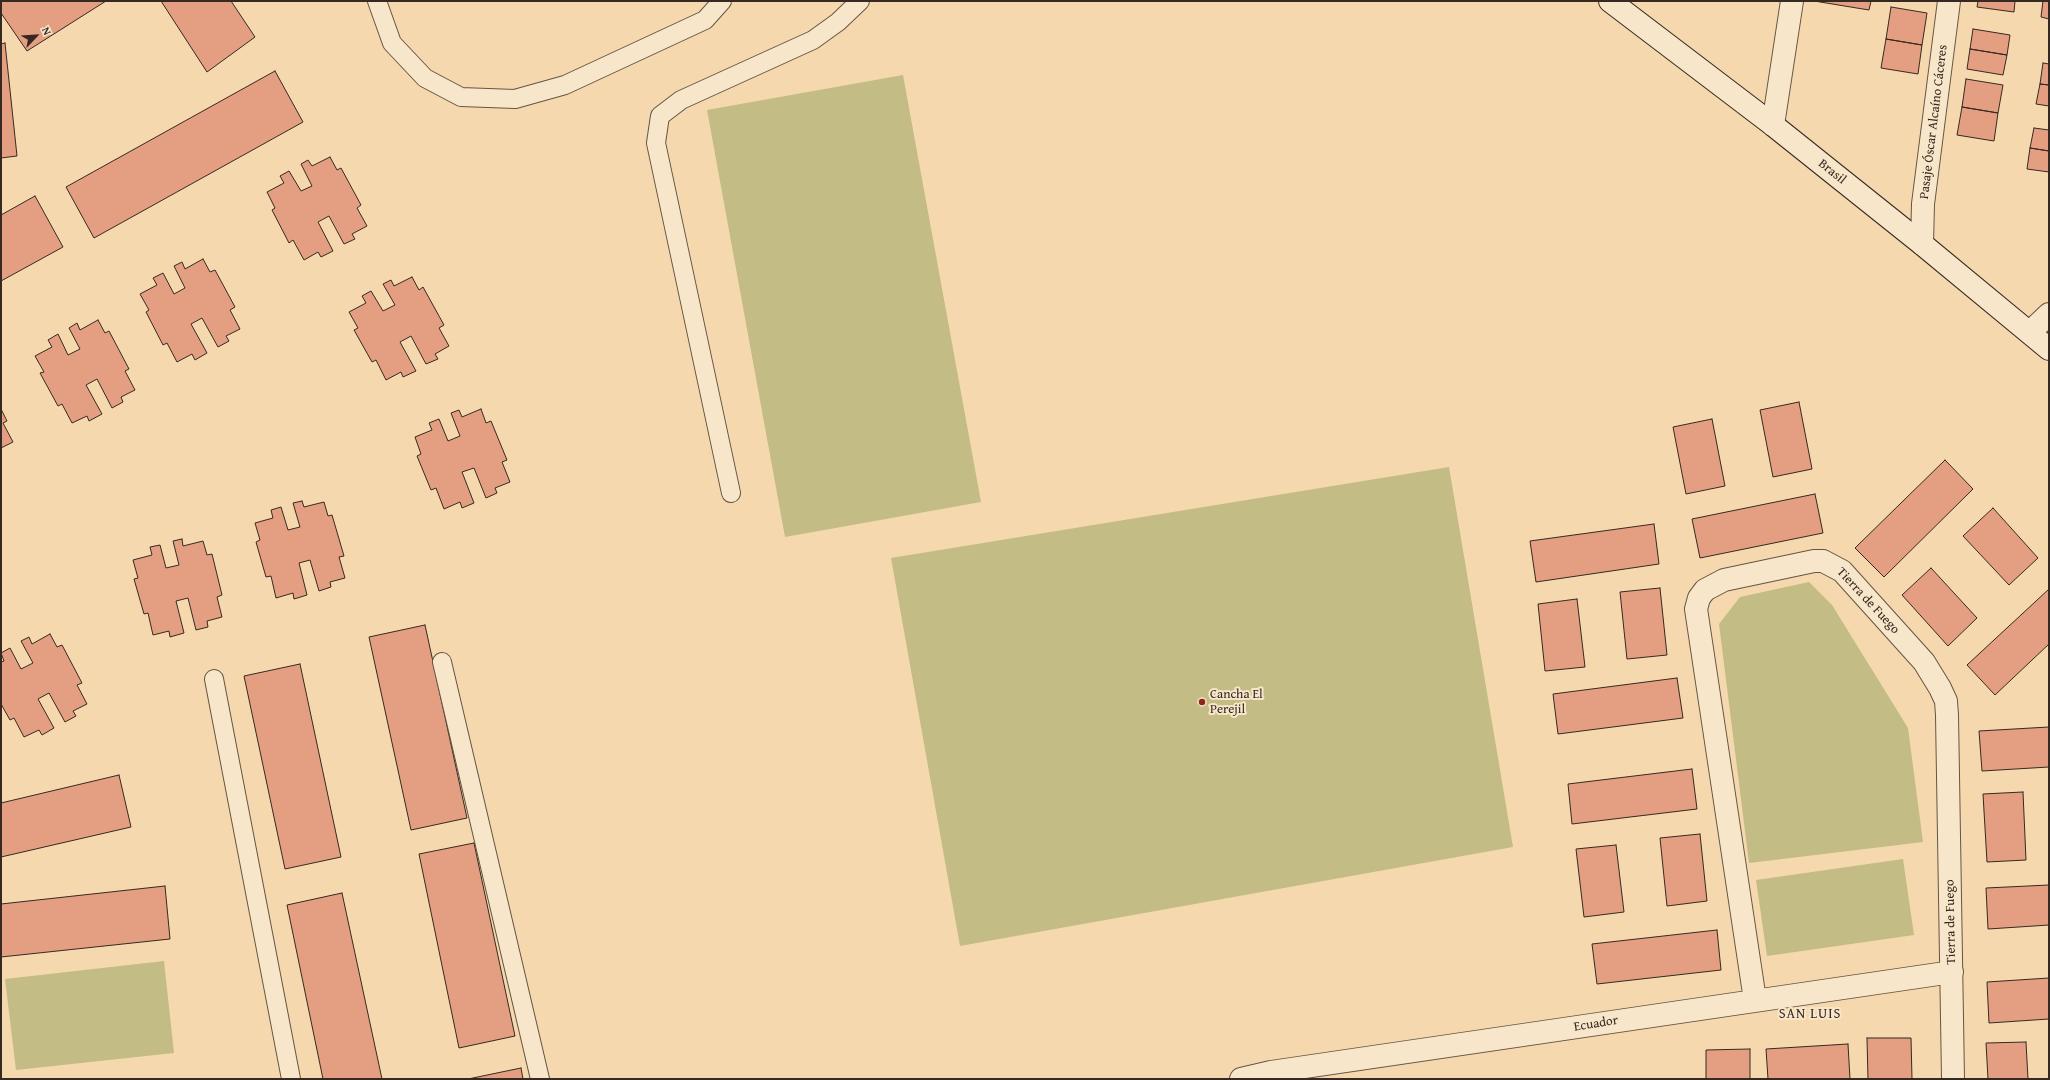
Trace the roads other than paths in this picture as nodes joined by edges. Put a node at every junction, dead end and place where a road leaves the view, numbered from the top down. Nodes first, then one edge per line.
1 (377, 1) edge
2 (722, 1) edge
3 (860, 1) edge
4 (1610, 1) edge
5 (1792, 1) edge
6 (1949, 1) edge
7 (1628, 8) edge
8 (1773, 125) junction
9 (1922, 244) junction
10 (2049, 314) edge
11 (2030, 332) junction
12 (2049, 349) edge
13 (731, 493) dead end
14 (442, 662) dead end
15 (214, 679) dead end
16 (1952, 972) junction
17 (1755, 1000) junction
18 (291, 1079) edge
19 (540, 1079) edge
20 (1241, 1079) edge
21 (1953, 1079) edge

1 - 2 lane
3 - 13 lane
4 - 7 street, Brasil
5 - 8 street
6 - 9 street, Pasaje Óscar Alcaíno Cáceres
7 - 8 street, Brasil
8 - 9 street, Brasil
9 - 11 street, Brasil
10 - 11 street
11 - 12 street, Brasil
14 - 19 lane
15 - 18 lane
16 - 17 street, Ecuador
16 - 17 street, Tierra de Fuego
16 - 21 street, Tierra de Fuego
17 - 20 street, Ecuador

